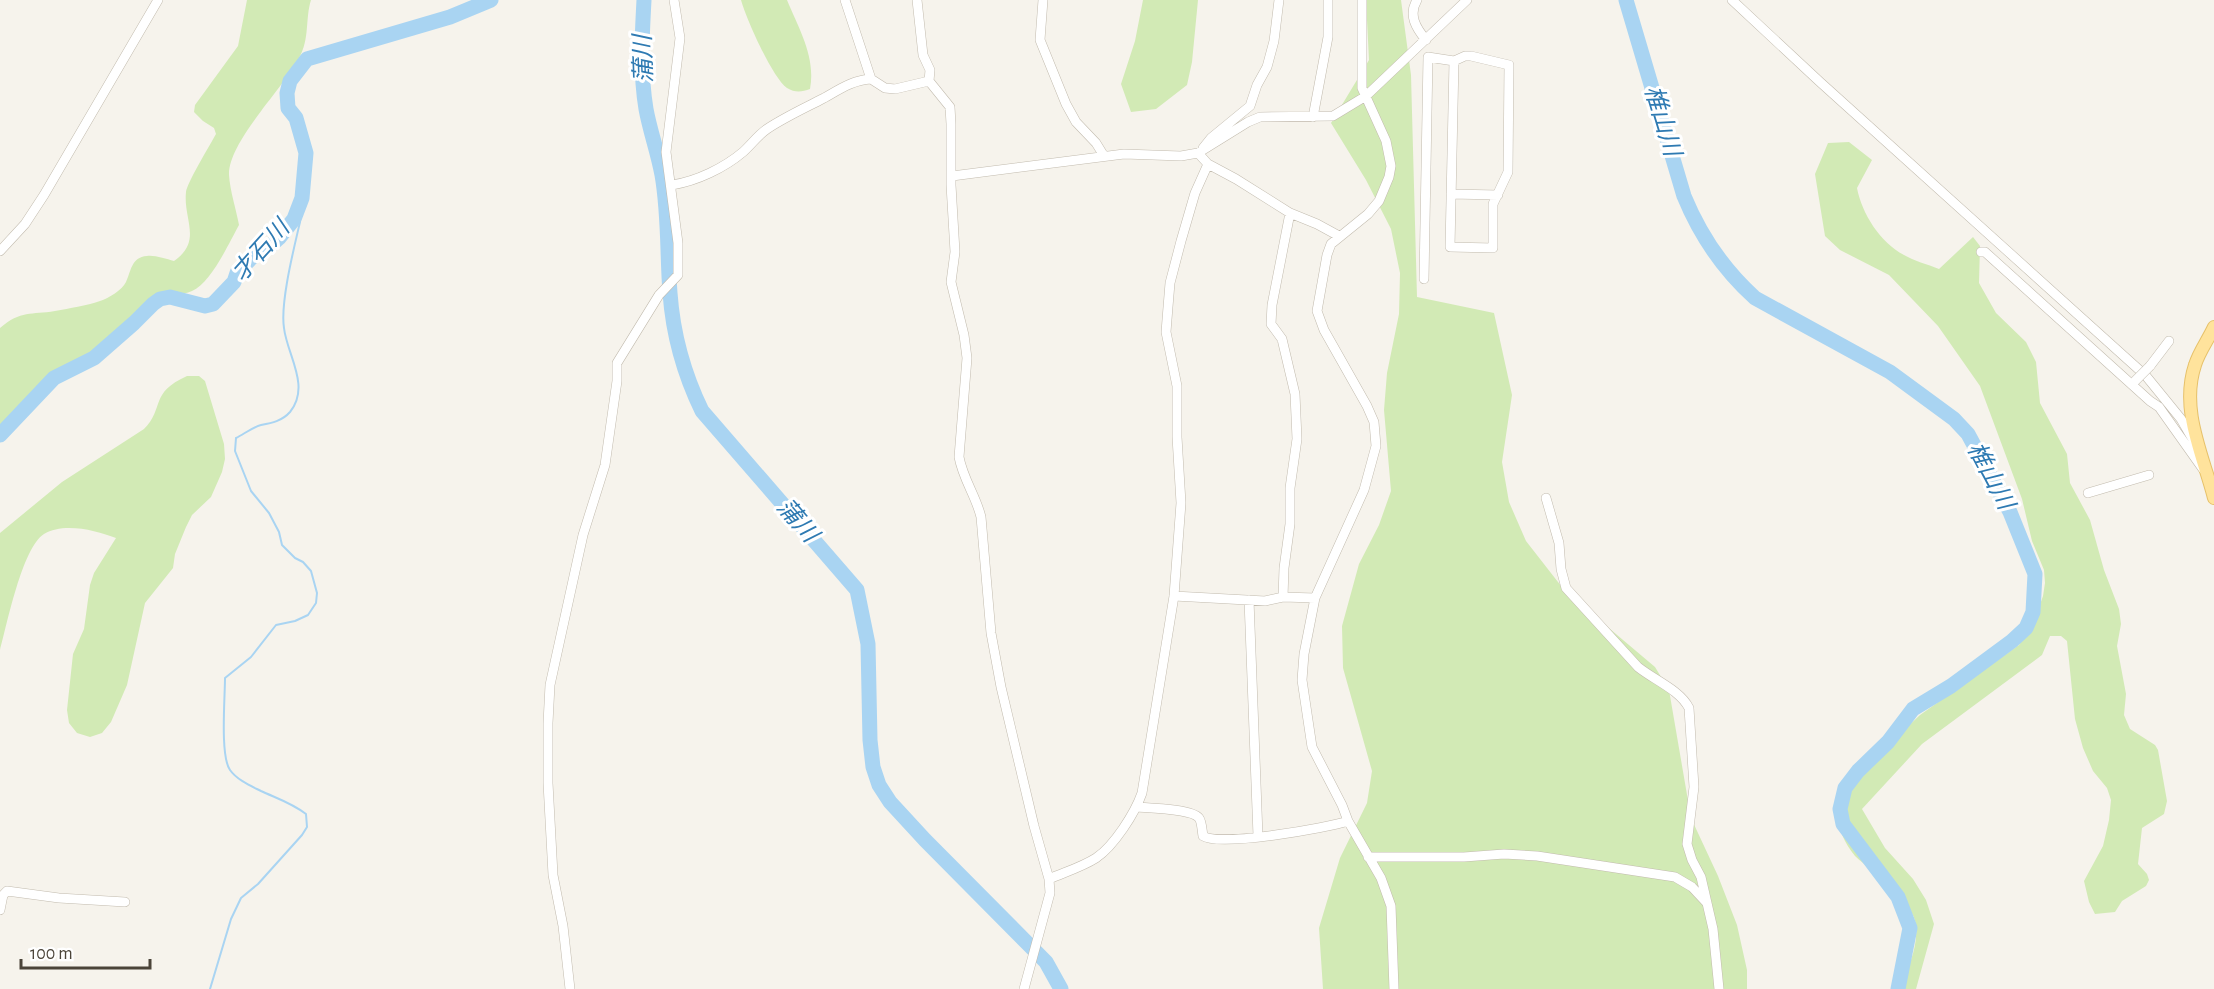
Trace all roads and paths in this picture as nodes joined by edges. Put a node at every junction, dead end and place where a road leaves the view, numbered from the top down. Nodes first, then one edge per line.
1 (158, 0) edge
2 (674, 0) edge
3 (845, 0) edge
4 (916, 0) edge
5 (1043, 0) edge
6 (1279, 0) edge
7 (1328, 0) edge
8 (1362, 0) edge
9 (1417, 0) edge
10 (1467, 0) edge
11 (1732, 0) edge
12 (1422, 43) junction
13 (1428, 57) junction
14 (1454, 62) junction
15 (872, 79) junction
16 (929, 81) junction
17 (1366, 96) junction
18 (1313, 117) junction
19 (1198, 153) junction
20 (1104, 156) junction
21 (1208, 164) junction
22 (952, 176) junction
23 (672, 185) junction
24 (1451, 194) junction
25 (1498, 195) junction
26 (1290, 213) junction
27 (1339, 236) junction
28 (0, 251) edge
29 (1981, 252) dead end
30 (1424, 279) dead end
31 (2214, 327) edge
32 (2169, 340) dead end
33 (2134, 383) junction
34 (2198, 448) junction
35 (2205, 470) junction
36 (2149, 475) dead end
37 (2088, 493) dead end
38 (1546, 498) dead end
39 (2214, 498) edge
40 (1174, 596) junction
41 (1283, 597) junction
42 (1315, 598) junction
43 (1249, 600) junction
44 (1137, 807) junction
45 (1348, 821) junction
46 (1258, 836) junction
47 (1368, 857) junction
48 (1049, 879) junction
49 (125, 902) dead end
50 (1707, 903) junction
51 (0, 910) edge
52 (570, 989) edge
53 (1024, 989) edge
54 (1394, 989) edge
55 (1719, 989) edge

1 - 28 street
2 - 23 street
3 - 15 street
4 - 16 street
5 - 20 street
6 - 19 street
7 - 18 street
8 - 17 street
9 - 12 street
10 - 12 street
11 - 34 street
12 - 13 street
12 - 17 street
13 - 14 street
13 - 30 street
14 - 24 street
14 - 25 street
15 - 16 street
15 - 23 street
16 - 22 street
17 - 18 street
17 - 27 street
18 - 19 street
19 - 20 street
19 - 21 street
20 - 22 street
21 - 26 street
21 - 40 street
22 - 48 street
23 - 52 street
24 - 25 street
24 - 25 street
26 - 27 street
26 - 41 street
27 - 42 street
29 - 33 street
31 - 34 main road
32 - 33 street, bridge
33 - 35 street
34 - 35 main road
35 - 39 main road
36 - 37 street
38 - 50 street
40 - 43 street
40 - 44 street
41 - 42 street
41 - 43 street
42 - 45 street
43 - 46 street
44 - 46 street
44 - 48 street
45 - 46 street
45 - 47 street
47 - 50 street
47 - 54 street
48 - 53 street
49 - 51 street
50 - 55 street

